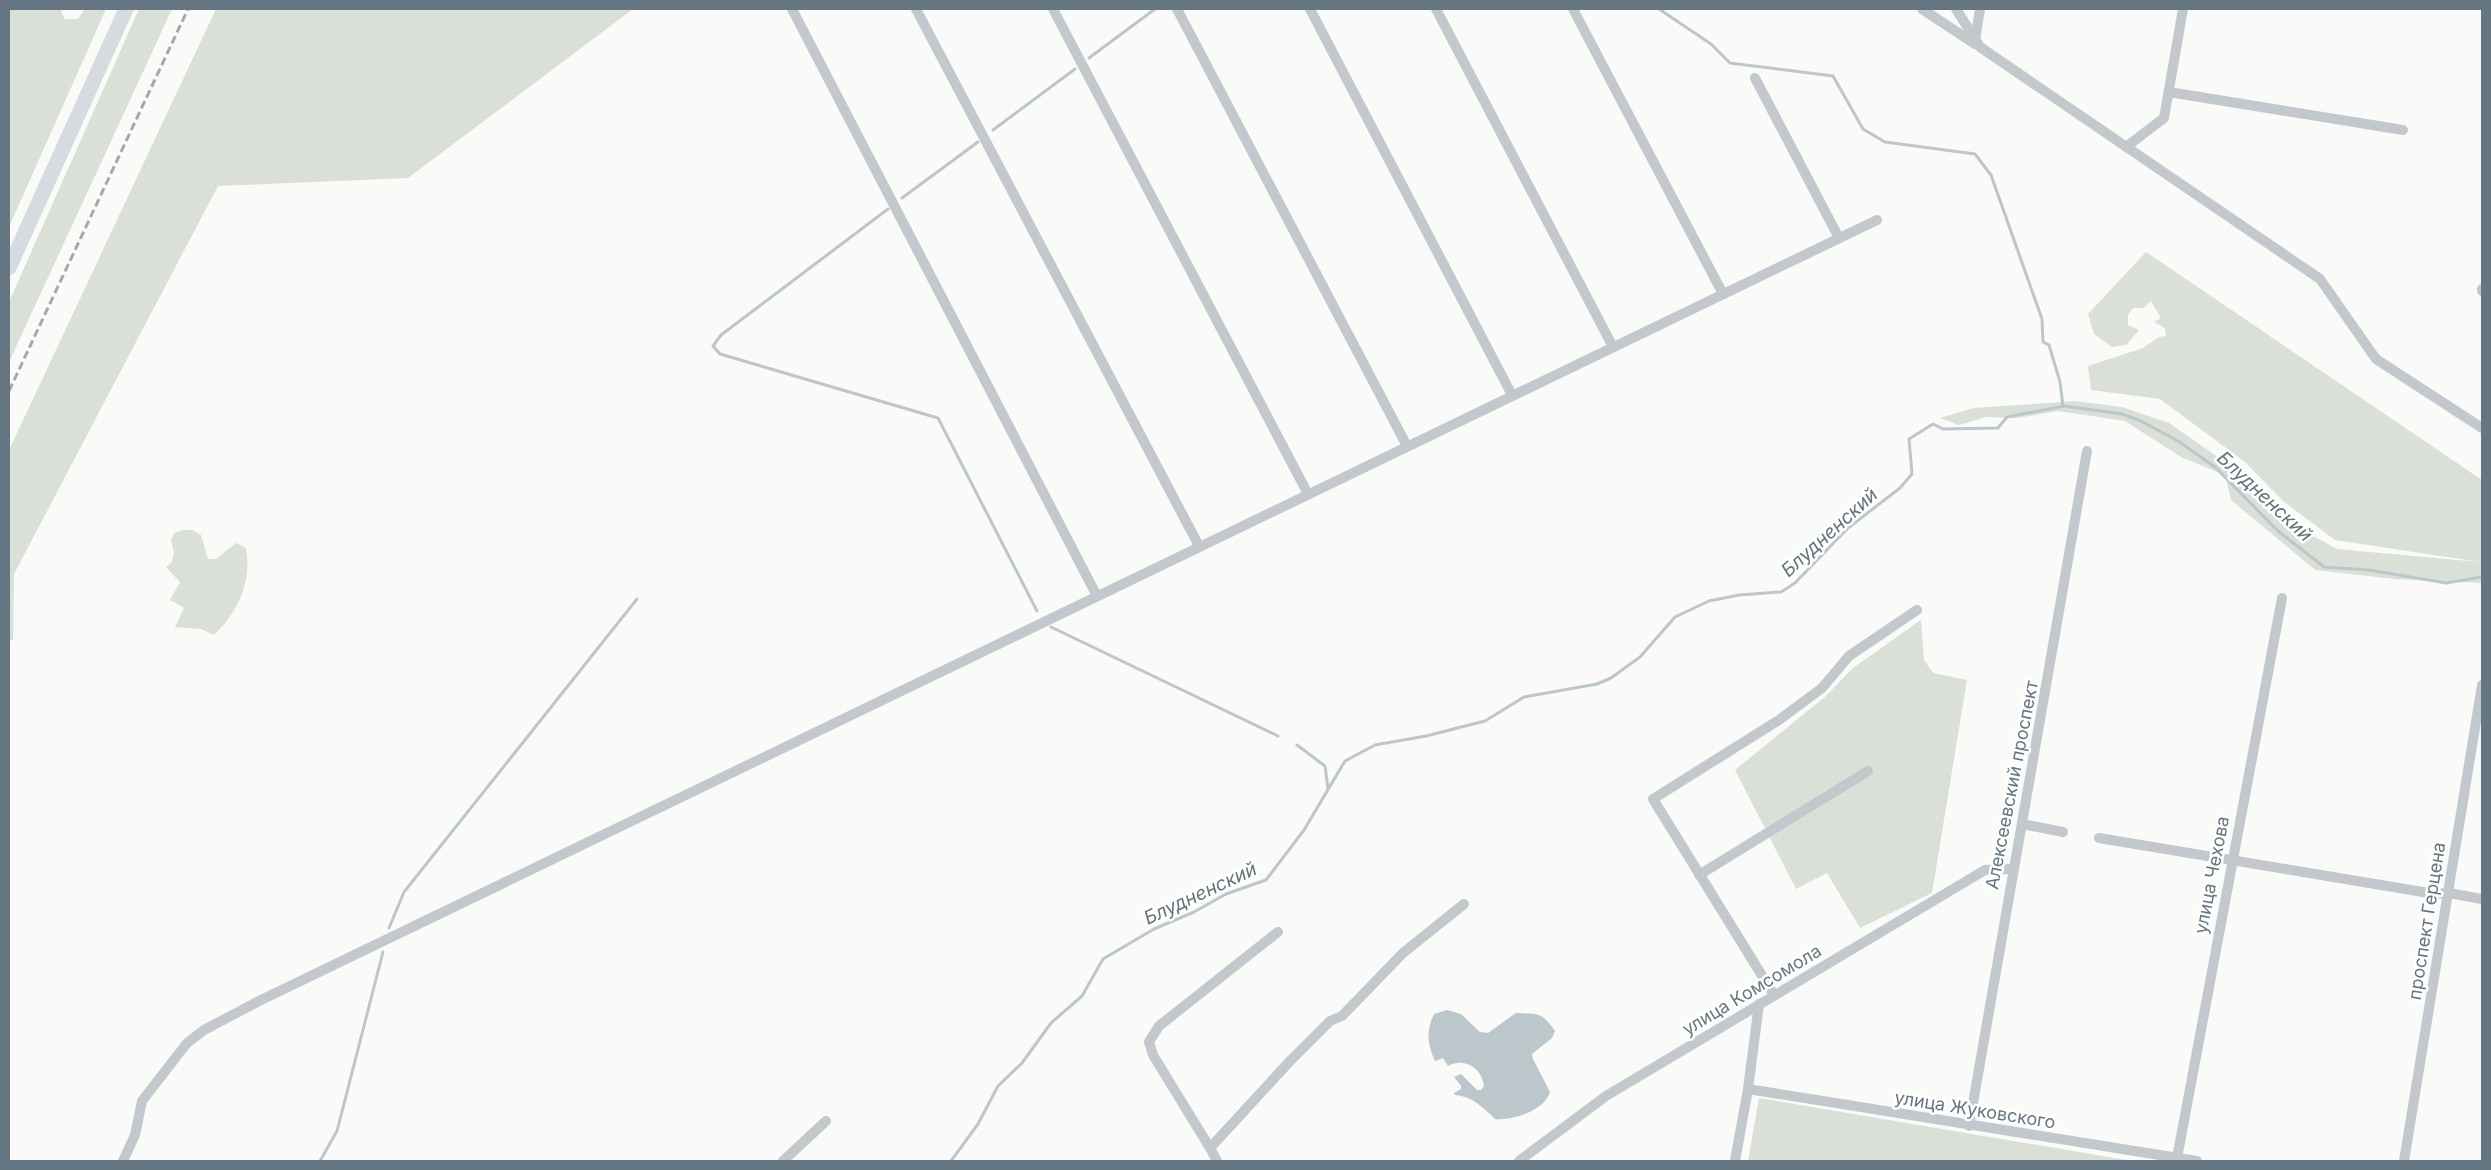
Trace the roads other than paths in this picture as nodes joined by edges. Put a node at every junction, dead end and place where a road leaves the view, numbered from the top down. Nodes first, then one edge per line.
1 (126, 9) edge
2 (792, 9) edge
3 (916, 9) edge
4 (1053, 9) edge
5 (1177, 9) edge
6 (1310, 9) edge
7 (1436, 9) edge
8 (1573, 9) edge
9 (1922, 9) edge
10 (1956, 9) edge
11 (1980, 9) edge
12 (2183, 9) edge
13 (1978, 44) junction
14 (1755, 78) dead end
15 (2168, 92) junction
16 (2403, 130) dead end
17 (2126, 147) junction
18 (1877, 220) dead end
19 (1839, 238) junction
20 (9, 268) edge
21 (1723, 294) junction
22 (1613, 346) junction
23 (1512, 395) junction
24 (2482, 428) edge
25 (1407, 446) junction
26 (2087, 451) dead end
27 (1308, 494) junction
28 (1199, 546) junction
29 (1097, 596) junction
30 (2282, 598) dead end
31 (1917, 610) dead end
32 (2482, 686) edge
33 (1868, 771) dead end
34 (2022, 824) junction
35 (2063, 832) dead end
36 (2099, 838) dead end
37 (2231, 859) junction
38 (2012, 869) junction
39 (1699, 875) junction
40 (2449, 893) junction
41 (2482, 899) edge
42 (1464, 904) dead end
43 (1278, 932) dead end
44 (1774, 995) junction
45 (1759, 1004) junction
46 (1748, 1089) junction
47 (826, 1121) dead end
48 (1969, 1126) junction
49 (1210, 1148) junction
50 (2177, 1158) junction
51 (123, 1161) edge
52 (783, 1161) edge
53 (1217, 1161) edge
54 (1519, 1161) edge
55 (1735, 1161) edge
56 (2197, 1161) edge
57 (2404, 1161) edge

1 - 20 street
2 - 29 street
3 - 28 street
4 - 27 street
5 - 25 street
6 - 23 street
7 - 22 street
8 - 21 street
9 - 13 street
10 - 13 street
11 - 13 street
12 - 15 street
13 - 17 street
14 - 19 street
15 - 16 street
15 - 17 street
17 - 24 street
18 - 19 street
19 - 21 street
21 - 22 street
22 - 23 street
23 - 25 street
25 - 27 street
26 - 34 street, Алексеевский проспект
27 - 28 street
28 - 29 street
29 - 51 street
30 - 37 street, улица Чехова
31 - 39 street
32 - 40 street, проспект Герцена
33 - 39 street
34 - 35 street
34 - 38 street, Алексеевский проспект
36 - 37 street
37 - 40 street
37 - 50 street, улица Чехова
38 - 44 street, улица Комсомола
38 - 48 street, Алексеевский проспект
39 - 44 street
40 - 41 street
40 - 57 street, проспект Герцена
42 - 49 street
43 - 49 street
44 - 45 street, улица Комсомола
45 - 46 street
45 - 54 street, улица Комсомола
46 - 48 street, улица Жуковского
46 - 55 street
47 - 52 street
48 - 50 street, улица Жуковского
49 - 53 street
50 - 56 street, улица Жуковского

